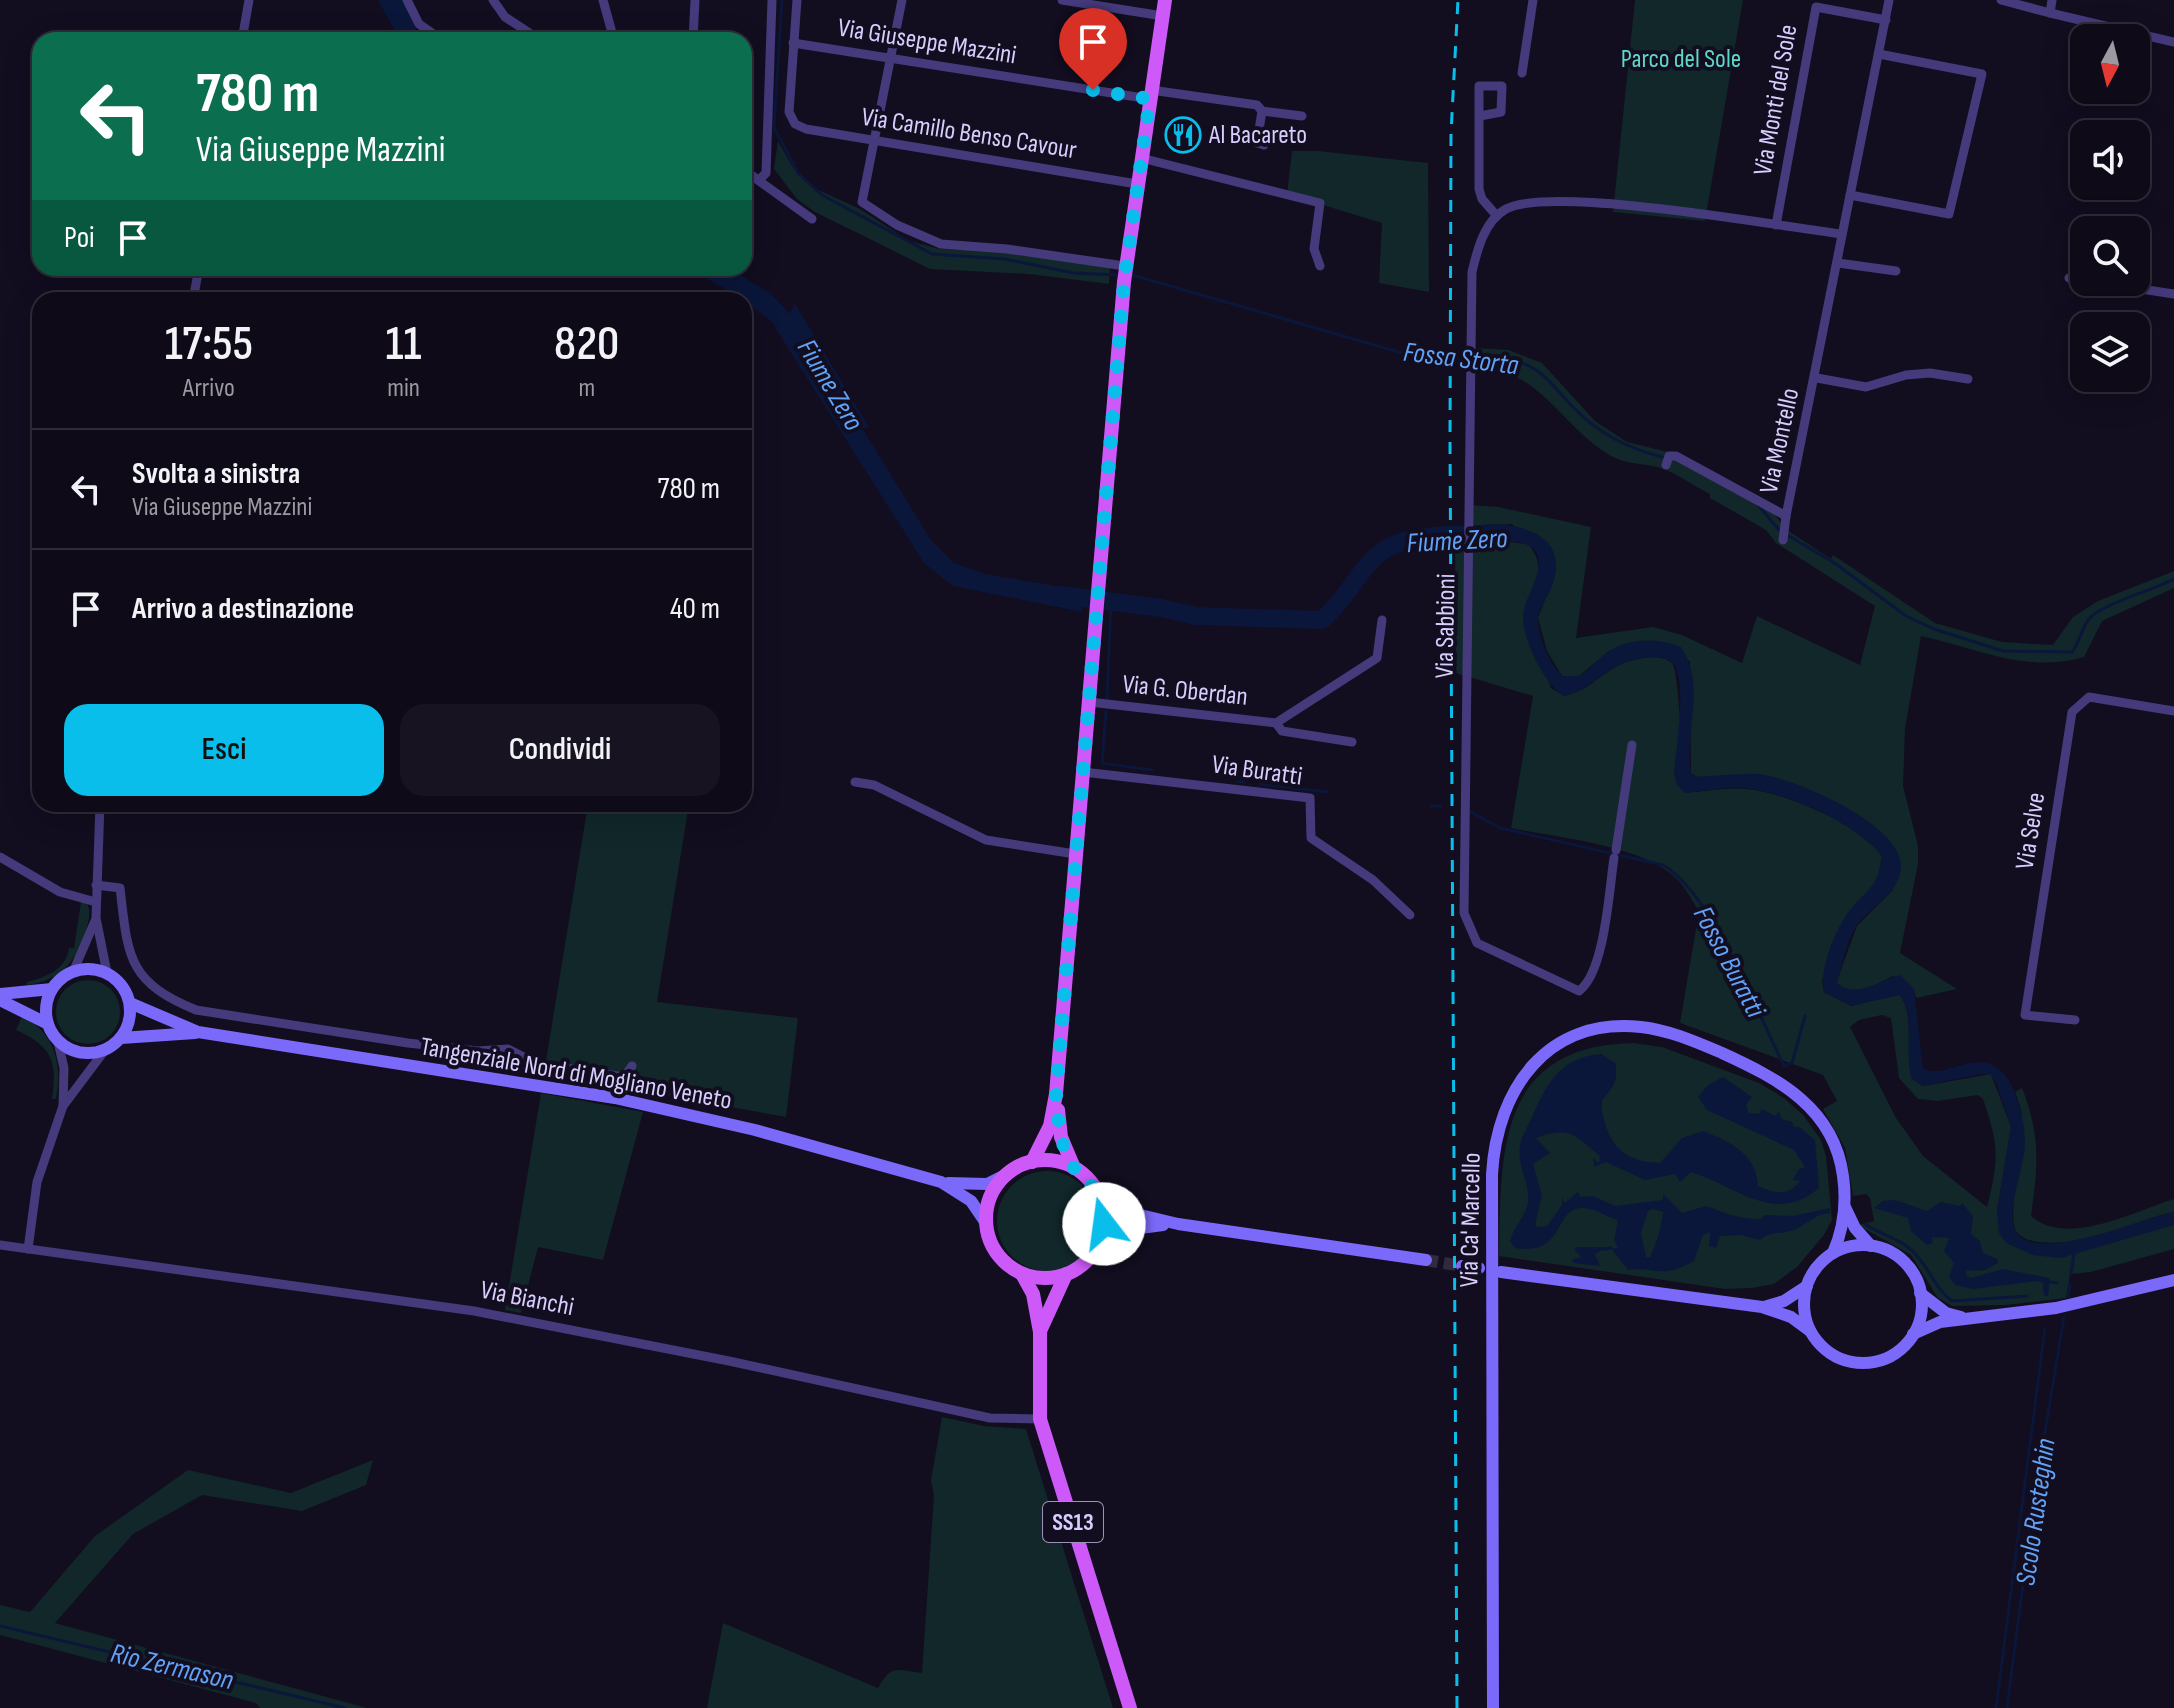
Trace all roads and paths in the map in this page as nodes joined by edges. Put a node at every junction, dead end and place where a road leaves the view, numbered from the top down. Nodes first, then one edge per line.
1 (249, 0) edge
2 (407, 0) edge
3 (493, 0) edge
4 (603, 0) edge
5 (695, 0) edge
6 (772, 0) edge
7 (797, 0) edge
8 (902, 0) edge
9 (1062, 0) edge
10 (1165, 0) edge
11 (1533, 0) edge
12 (1889, 0) edge
13 (2001, 0) edge
14 (2052, 0) edge
15 (2050, 13) junction
16 (1163, 16) junction
17 (1886, 20) junction
18 (243, 32) edge
19 (430, 32) edge
20 (528, 32) edge
21 (612, 32) edge
22 (693, 32) edge
23 (2174, 42) edge
24 (793, 43) junction
25 (1879, 54) junction
26 (890, 58) junction
27 (1522, 73) dead end
28 (1151, 94) junction
29 (1262, 111) junction
30 (1302, 116) dead end
31 (1480, 116) dead end
32 (874, 141) junction
33 (1264, 145) dead end
34 (1141, 158) junction
35 (752, 175) edge
36 (759, 180) junction
37 (1137, 184) junction
38 (1850, 195) junction
39 (1497, 216) junction
40 (812, 219) dead end
41 (1776, 225) junction
42 (1841, 234) junction
43 (1838, 263) junction
44 (1125, 266) junction
45 (1320, 266) dead end
46 (1896, 271) dead end
47 (2150, 290) edge
48 (2174, 294) edge
49 (1817, 378) junction
50 (1968, 379) dead end
51 (1667, 460) dead end
52 (1786, 516) junction
53 (1783, 536) dead end
54 (1382, 620) dead end
55 (1089, 702) junction
56 (2174, 711) edge
57 (1276, 723) junction
58 (1352, 742) dead end
59 (1632, 745) dead end
60 (1083, 772) junction
61 (855, 782) dead end
62 (100, 812) edge
63 (1075, 854) junction
64 (0, 857) edge
65 (96, 885) junction
66 (96, 902) junction
67 (1410, 915) dead end
68 (96, 918) junction
69 (73, 972) junction
70 (107, 973) junction
71 (52, 989) junction
72 (0, 994) edge
73 (0, 1000) edge
74 (130, 1003) junction
75 (2075, 1020) dead end
76 (48, 1024) junction
77 (198, 1032) junction
78 (121, 1038) junction
79 (58, 1042) junction
80 (105, 1050) junction
81 (632, 1066) dead end
82 (1056, 1094) junction
83 (63, 1106) junction
84 (1032, 1162) junction
85 (1074, 1168) junction
86 (1005, 1175) junction
87 (941, 1182) junction
88 (1097, 1192) junction
89 (1845, 1207) junction
90 (986, 1223) junction
91 (1178, 1224) junction
92 (0, 1245) edge
93 (1871, 1246) junction
94 (28, 1249) junction
95 (1096, 1249) junction
96 (1833, 1253) junction
97 (1426, 1260) tunnel mouth
98 (1462, 1266) tunnel mouth
99 (1479, 1268) dead end
100 (1501, 1272) dead end
101 (1022, 1274) junction
102 (1066, 1274) junction
103 (2174, 1280) edge
104 (1807, 1286) junction
105 (1920, 1293) junction
106 (1762, 1307) junction
107 (1964, 1318) junction
108 (1810, 1331) junction
109 (1040, 1332) junction
110 (1913, 1334) junction
111 (1040, 1419) junction
112 (1130, 1708) edge
113 (1493, 1708) edge

1 - 18 street
2 - 19 street
3 - 20 street
4 - 21 street
5 - 22 street
6 - 36 street
7 - 24 street
8 - 26 street
9 - 16 street
10 - 16 main road
11 - 27 street
12 - 17 street, Via Montello
13 - 15 street
14 - 15 street
15 - 23 street
16 - 28 main road
17 - 25 street, Via Montello
17 - 41 street, Via Monti del Sole
24 - 26 street, Via Giuseppe Mazzini
24 - 32 street, Via Camillo Benso Cavour
25 - 38 street, Via Montello
25 - 38 street
26 - 28 street, Via Giuseppe Mazzini
26 - 32 street
28 - 29 street, Via Giuseppe Mazzini
28 - 34 main road
29 - 30 street, Via Giuseppe Mazzini
29 - 33 street
31 - 39 street
32 - 37 street, Via Camillo Benso Cavour
32 - 44 street
34 - 37 main road
34 - 45 street
35 - 36 street
36 - 40 street
37 - 44 main road
38 - 42 street, Via Montello
39 - 41 street
39 - 59 street, Via Sabbioni
41 - 42 street
42 - 43 street, Via Montello
43 - 46 street
43 - 49 street, Via Montello
44 - 55 main road
47 - 48 street
49 - 50 street, Via Montello
49 - 52 street, Via Montello
51 - 52 street, Via Montello
52 - 53 street
54 - 57 street, Via G. Oberdan
55 - 57 street, Via G. Oberdan
55 - 60 main road
56 - 75 street, Via Selve
57 - 58 street, Via G. Oberdan
60 - 63 main road
60 - 67 street, Via Buratti
61 - 63 street
62 - 65 street
63 - 82 main road
64 - 66 street
65 - 66 street
65 - 81 street
66 - 68 street
68 - 69 street
68 - 70 street
69 - 70 main road
69 - 71 main road
70 - 74 main road
71 - 72 main road
71 - 76 main road
73 - 76 main road
74 - 77 main road
74 - 78 main road
76 - 79 main road
77 - 78 main road
77 - 87 main road, Tangenziale Nord di Mogliano Veneto
78 - 80 main road
79 - 80 main road
79 - 83 street
80 - 83 street
82 - 84 main road
82 - 85 main road
83 - 94 street
84 - 85 main road
84 - 86 main road
85 - 88 main road
86 - 87 main road, Tangenziale Nord di Mogliano Veneto
86 - 90 main road
87 - 90 main road, Tangenziale Nord di Mogliano Veneto
88 - 91 main road
88 - 95 main road
89 - 93 main road, Via Ca' Marcello
89 - 96 main road, Via Ca' Marcello
89 - 113 main road, Via Ca' Marcello
90 - 101 main road, SS13
91 - 95 main road
91 - 97 main road, Via Ca' Marcello
92 - 94 street, Via Bianchi
93 - 96 main road
93 - 105 main road, Via Ca' Marcello
94 - 111 street, Via Bianchi
95 - 102 main road, SS13
96 - 104 main road, Via Ca' Marcello
98 - 99 main road
100 - 106 main road, Via Ca' Marcello
101 - 102 main road
101 - 109 main road, SS13
102 - 109 main road, SS13
103 - 107 main road, Via Ca' Marcello
104 - 106 main road, Via Ca' Marcello
104 - 108 main road
105 - 107 main road
105 - 110 main road
106 - 108 main road, Via Ca' Marcello
107 - 110 main road, Via Ca' Marcello
108 - 110 main road, Via Ca' Marcello
109 - 111 main road, SS13
111 - 112 main road, SS13

